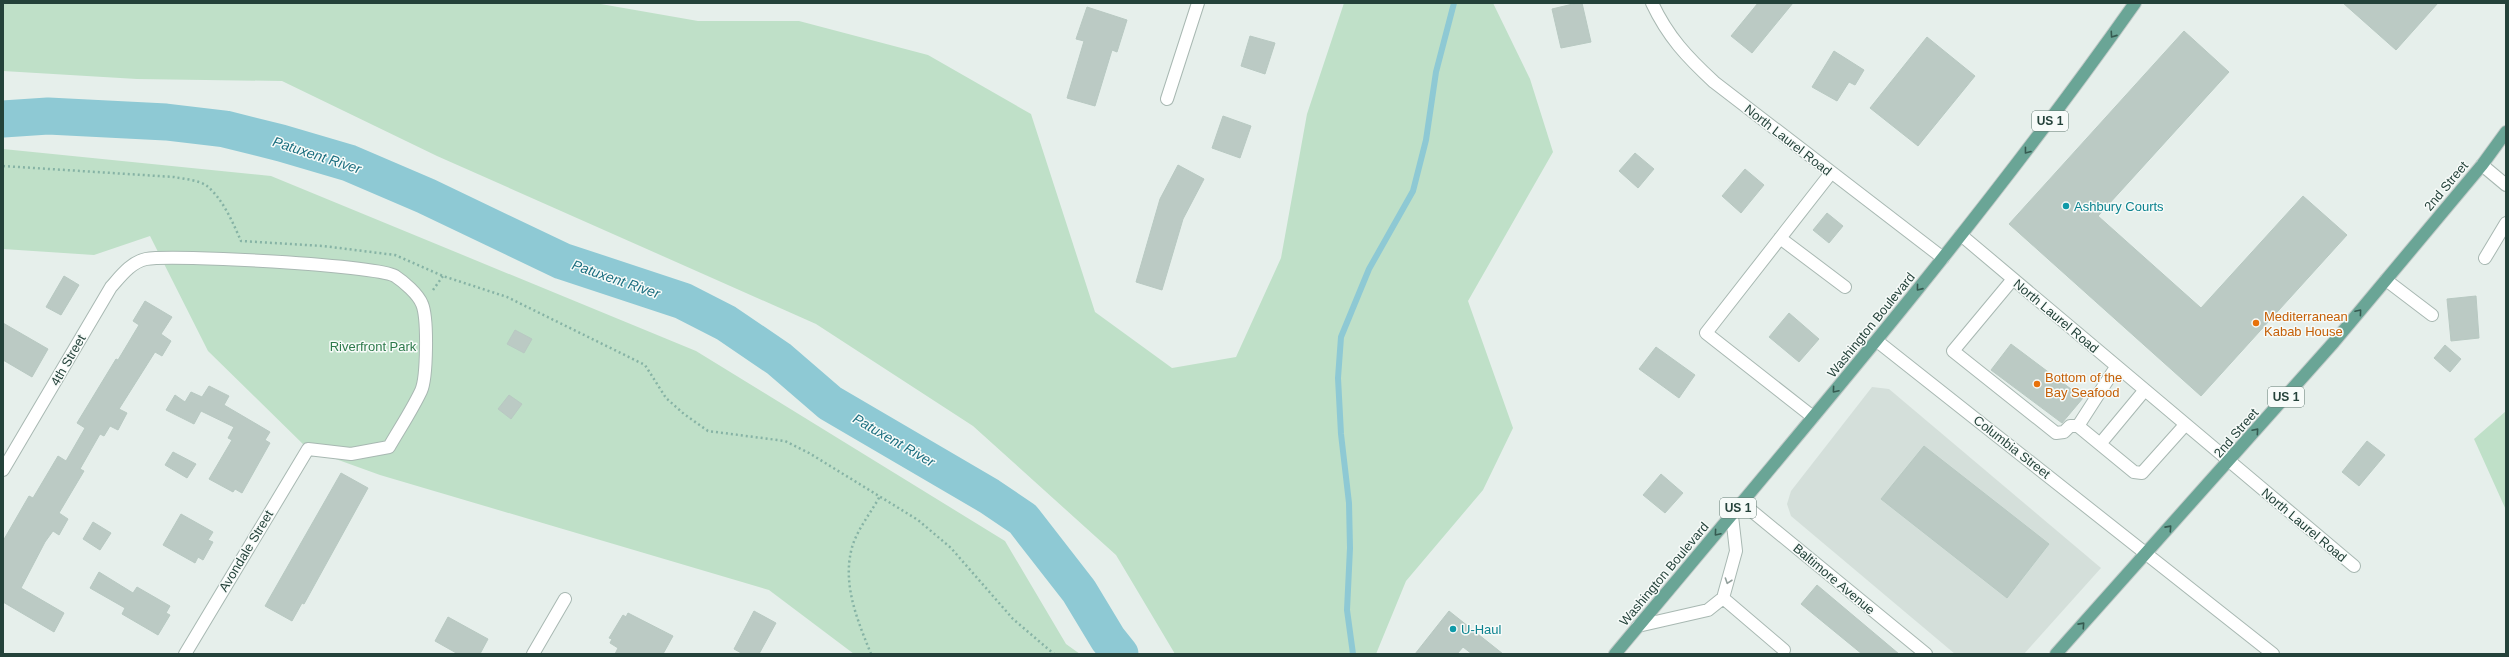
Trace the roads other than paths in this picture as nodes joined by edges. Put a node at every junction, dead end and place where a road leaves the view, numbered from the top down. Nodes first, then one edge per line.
1 (1198, 3) edge
2 (1652, 3) edge
3 (2135, 3) edge
4 (1167, 99) dead end
5 (2506, 132) edge
6 (2482, 165) junction
7 (1831, 173) junction
8 (2506, 185) edge
9 (2506, 223) edge
10 (1961, 236) junction
11 (1780, 238) junction
12 (1943, 258) junction
13 (2485, 258) dead end
14 (144, 259) joint
15 (2013, 279) junction
16 (2386, 280) junction
17 (1845, 288) dead end
18 (2432, 315) dead end
19 (1877, 340) junction
20 (2116, 367) junction
21 (2144, 391) junction
22 (1813, 417) junction
23 (2185, 425) junction
24 (2078, 426) junction
25 (2100, 444) junction
26 (2228, 462) junction
27 (3, 470) edge
28 (1742, 503) junction
29 (1732, 516) junction
30 (2147, 553) junction
31 (2354, 566) dead end
32 (1723, 598) junction
33 (565, 599) dead end
34 (1638, 626) junction
35 (1784, 650) dead end
36 (186, 654) edge
37 (533, 654) edge
38 (1615, 654) edge
39 (1926, 654) edge
40 (2056, 654) edge
41 (2273, 654) edge

1 - 4 street
2 - 7 street, North Laurel Road
3 -> 10 main road, Washington Boulevard / US 1
5 - 6 main road, 2nd Street / US 1
6 - 8 street
6 - 16 main road, 2nd Street / US 1
7 - 11 street
7 - 12 street, North Laurel Road
9 - 13 street
10 - 12 main road, Washington Boulevard / US 1
10 - 15 street, North Laurel Road
11 - 17 street
11 - 22 street
12 -> 19 main road, Washington Boulevard / US 1
14 - 27 street, 4th Street
14 - 36 street, Avondale Street
15 - 20 street, North Laurel Road
15 - 24 street
16 - 18 street
26 -> 16 main road, 2nd Street / US 1
19 -> 22 main road, Washington Boulevard / US 1
19 - 30 street, Columbia Street
20 - 21 street, North Laurel Road
20 - 24 street
21 - 23 street, North Laurel Road
21 - 25 street
22 - 28 main road, Washington Boulevard / US 1
23 - 25 street
23 - 26 street, North Laurel Road
24 - 25 street
30 -> 26 main road, 2nd Street / US 1
26 - 31 street, North Laurel Road
28 - 29 main road, Washington Boulevard / US 1
28 - 39 street, Baltimore Avenue
29 -> 32 street
29 -> 34 main road, Washington Boulevard / US 1
40 -> 30 main road, 2nd Street / US 1
30 - 41 street, Columbia Street
32 - 34 street
32 - 35 street
33 - 37 street
34 - 38 main road, Washington Boulevard / US 1

